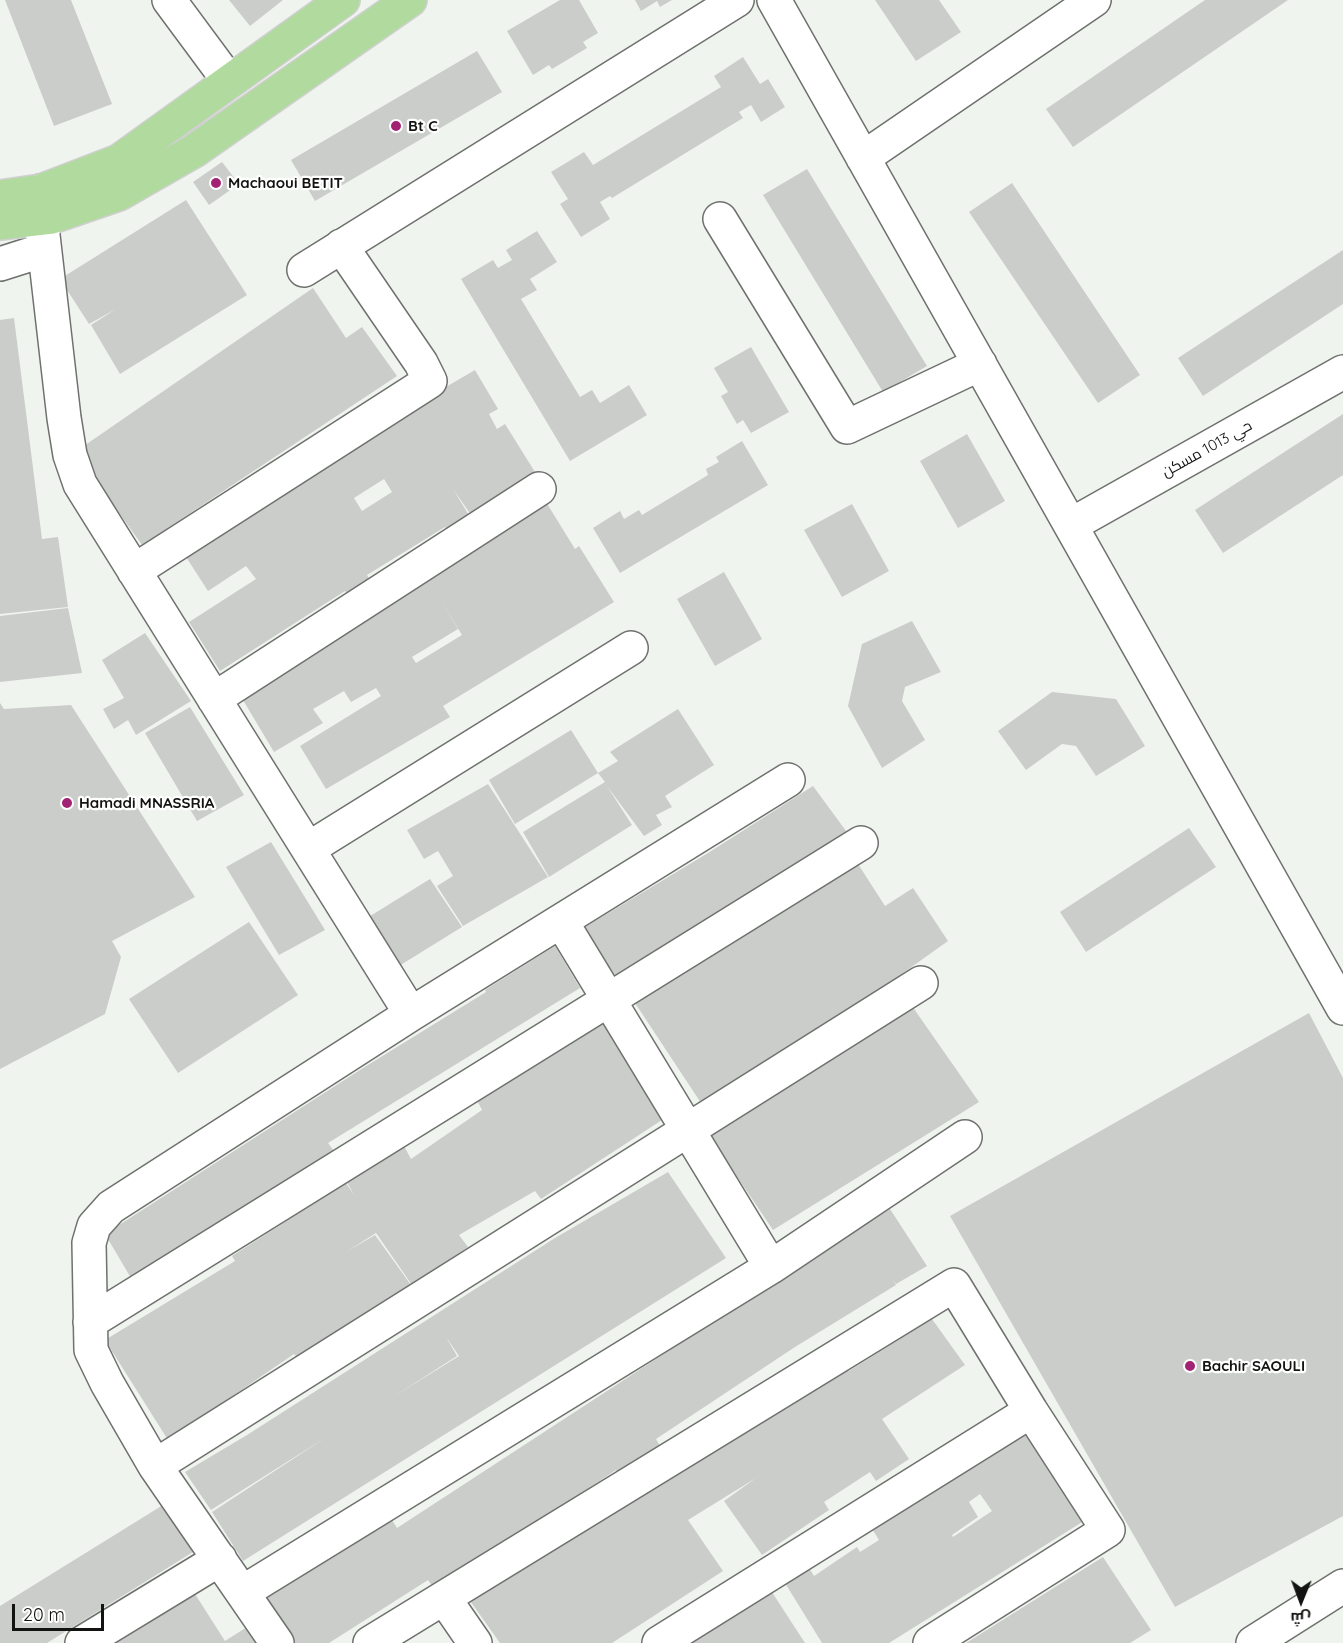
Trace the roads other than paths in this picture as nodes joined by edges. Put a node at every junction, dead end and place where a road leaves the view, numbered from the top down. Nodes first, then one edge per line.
1 (169, 0) edge
2 (343, 0) edge
3 (410, 0) edge
4 (737, 0) edge
5 (774, 0) edge
6 (1094, 0) edge
7 (229, 81) junction
8 (863, 158) junction
9 (0, 197) edge
10 (720, 219) dead end
11 (42, 220) junction
12 (0, 223) edge
13 (341, 246) junction
14 (0, 264) edge
15 (304, 270) dead end
16 (980, 364) junction
17 (1343, 372) edge
18 (539, 489) dead end
19 (1071, 525) junction
20 (134, 571) junction
21 (631, 648) dead end
22 (214, 699) junction
23 (788, 780) dead end
24 (861, 843) dead end
25 (308, 849) junction
26 (561, 921) junction
27 (921, 983) dead end
28 (609, 1000) junction
29 (1343, 1008) edge
30 (411, 1014) junction
31 (688, 1131) junction
32 (965, 1137) dead end
33 (771, 1267) junction
34 (90, 1322) junction
35 (1031, 1411) junction
36 (155, 1466) junction
37 (220, 1559) junction
38 (1343, 1586) edge
39 (243, 1592) junction
40 (444, 1598) junction
41 (82, 1643) edge
42 (277, 1643) edge
43 (370, 1643) edge
44 (475, 1643) edge
45 (659, 1643) edge
46 (930, 1643) edge
47 (1253, 1643) edge

1 - 7 street
2 - 7 main road
3 - 11 main road
4 - 13 street
5 - 8 street
6 - 8 street
7 - 11 main road
8 - 16 street
9 - 11 main road
10 - 16 street
11 - 12 main road
11 - 14 street
11 - 20 street
13 - 15 street
13 - 20 street
16 - 19 street
17 - 19 street, حي 1013 مسكن
18 - 22 street
19 - 29 street
20 - 22 street
21 - 25 street
22 - 25 street
23 - 26 street
24 - 28 street
25 - 30 street
26 - 28 street
26 - 30 street
27 - 31 street
28 - 31 street
28 - 34 street
30 - 34 street
31 - 33 street
31 - 36 street
32 - 33 street
33 - 39 street
34 - 36 street
35 - 40 street
35 - 45 street
35 - 46 street
36 - 37 street
37 - 39 street
37 - 41 street
38 - 47 street
39 - 42 street
40 - 43 street
40 - 44 street

